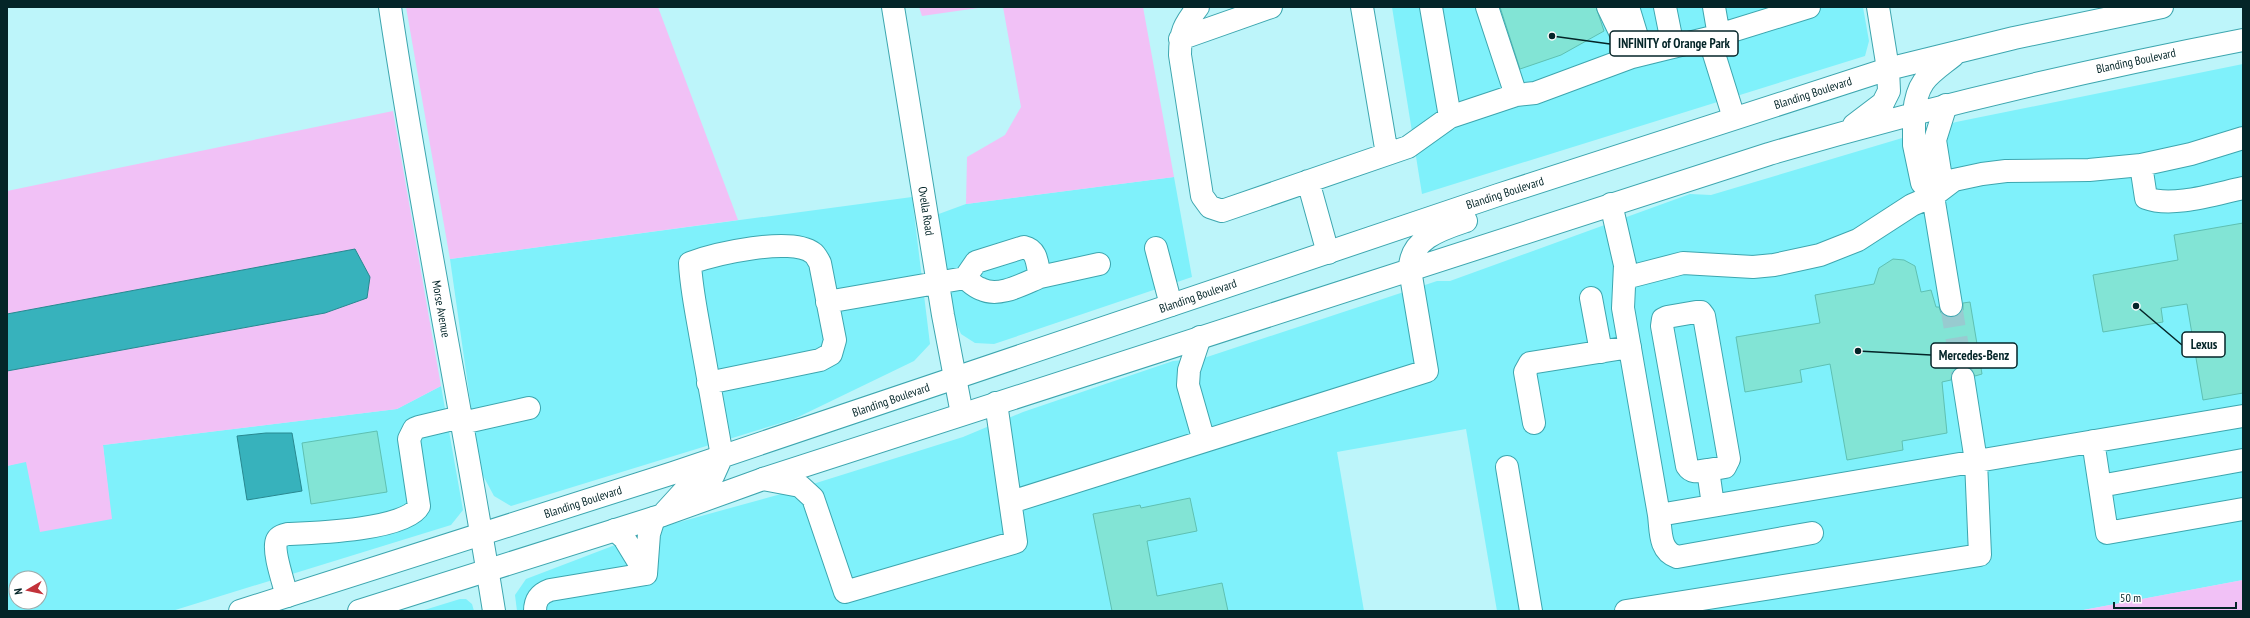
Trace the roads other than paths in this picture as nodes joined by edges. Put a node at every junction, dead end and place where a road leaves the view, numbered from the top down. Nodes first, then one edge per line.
1 (390, 7) edge
2 (893, 7) edge
3 (1198, 7) edge
4 (1271, 7) edge
5 (1362, 7) edge
6 (1431, 7) edge
7 (1487, 7) edge
8 (1608, 7) edge
9 (1628, 7) edge
10 (1666, 7) edge
11 (1714, 7) edge
12 (1809, 7) edge
13 (1878, 7) edge
14 (2162, 7) edge
15 (1714, 37) junction
16 (1180, 39) junction
17 (2243, 40) edge
18 (1673, 47) junction
19 (1958, 52) junction
20 (1637, 55) junction
21 (1888, 69) junction
22 (1516, 95) junction
23 (1946, 105) junction
24 (1914, 113) junction
25 (1450, 117) junction
26 (1734, 118) junction
27 (1845, 132) junction
28 (2243, 138) edge
29 (1387, 154) junction
30 (1616, 157) junction
31 (2142, 165) junction
32 (1308, 181) junction
33 (2243, 188) edge
34 (1933, 196) junction
35 (1611, 204) junction
36 (1156, 248) dead end
37 (1328, 253) junction
38 (1098, 264) dead end
39 (1410, 270) junction
40 (1040, 277) junction
41 (965, 278) junction
42 (1625, 278) junction
43 (938, 282) junction
44 (1591, 298) dead end
45 (827, 302) junction
46 (1171, 305) junction
47 (1951, 305) tunnel mouth
48 (1200, 337) junction
49 (1630, 347) junction
50 (1601, 352) junction
51 (956, 378) junction
52 (1962, 378) tunnel mouth
53 (708, 383) junction
54 (996, 403) junction
55 (529, 408) dead end
56 (962, 414) junction
57 (2243, 416) edge
58 (462, 420) junction
59 (1534, 423) dead end
60 (1204, 441) junction
61 (2093, 441) junction
62 (722, 456) junction
63 (2243, 460) edge
64 (1976, 461) junction
65 (1506, 467) dead end
66 (1708, 470) junction
67 (763, 479) junction
68 (2100, 486) junction
69 (1011, 502) junction
70 (1713, 506) junction
71 (2243, 509) edge
72 (1659, 515) junction
73 (658, 516) junction
74 (615, 530) junction
75 (1812, 533) dead end
76 (482, 534) junction
77 (488, 570) junction
78 (646, 574) junction
79 (287, 596) junction
80 (240, 611) edge
81 (359, 611) edge
82 (494, 611) edge
83 (535, 611) edge
84 (1531, 611) edge
85 (1626, 611) edge

1 - 58 main road, Morse Avenue
2 - 43 main road, Ovella Road
3 - 16 main road
4 - 16 main road
5 - 29 main road
6 - 25 main road
7 - 22 main road
8 - 20 main road
9 - 20 main road
10 - 18 main road
11 - 15 main road
12 - 15 main road
13 - 21 main road
14 - 19 main road, Blanding Boulevard
15 - 18 main road
15 - 26 main road
16 - 32 main road
17 - 23 main road, Blanding Boulevard
18 - 20 main road
19 - 21 main road, Blanding Boulevard
19 - 24 main road
20 - 22 main road
21 - 26 main road, Blanding Boulevard
21 - 27 main road
22 - 25 main road
23 - 24 main road, Blanding Boulevard
23 - 34 main road
24 - 27 main road, Blanding Boulevard
24 - 34 main road
25 - 29 main road
26 - 30 main road, Blanding Boulevard
27 - 35 main road, Blanding Boulevard
28 - 31 main road
29 - 32 main road
30 - 37 main road, Blanding Boulevard
30 - 39 main road
31 - 33 main road
31 - 34 main road
32 - 37 main road
34 - 42 main road
34 - 47 main road
35 - 39 main road, Blanding Boulevard
35 - 42 main road
36 - 46 main road
37 - 46 main road, Blanding Boulevard
38 - 40 main road
39 - 48 main road, Blanding Boulevard
39 - 60 main road
40 - 41 main road
40 - 41 main road
41 - 43 main road
42 - 49 main road
43 - 45 main road
43 - 51 main road, Ovella Road
44 - 50 main road
45 - 53 main road
45 - 53 main road
46 - 51 main road, Blanding Boulevard
48 - 54 main road, Blanding Boulevard
48 - 60 main road
49 - 50 main road
49 - 72 main road
50 - 59 main road
51 - 56 main road, Ovella Road
51 - 62 main road, Blanding Boulevard
52 - 64 main road
53 - 62 main road
54 - 56 main road, Blanding Boulevard
54 - 69 main road
55 - 58 main road
56 - 67 main road, Blanding Boulevard
57 - 61 main road
58 - 76 main road, Morse Avenue
58 - 79 main road
60 - 69 main road
61 - 64 main road
61 - 68 main road
62 - 73 main road
62 - 76 main road, Blanding Boulevard
63 - 68 main road
64 - 70 main road
64 - 85 main road
65 - 84 main road
66 - 66 main road
66 - 70 main road
67 - 69 main road
67 - 73 main road, Blanding Boulevard
68 - 71 main road
70 - 72 main road
72 - 75 main road
73 - 74 main road, Blanding Boulevard
73 - 78 main road
74 - 77 main road, Blanding Boulevard
74 - 78 main road
76 - 77 main road, Morse Avenue
76 - 79 main road, Blanding Boulevard
77 - 81 main road, Blanding Boulevard
77 - 82 main road, Morse Avenue
78 - 83 main road
79 - 80 main road, Blanding Boulevard

